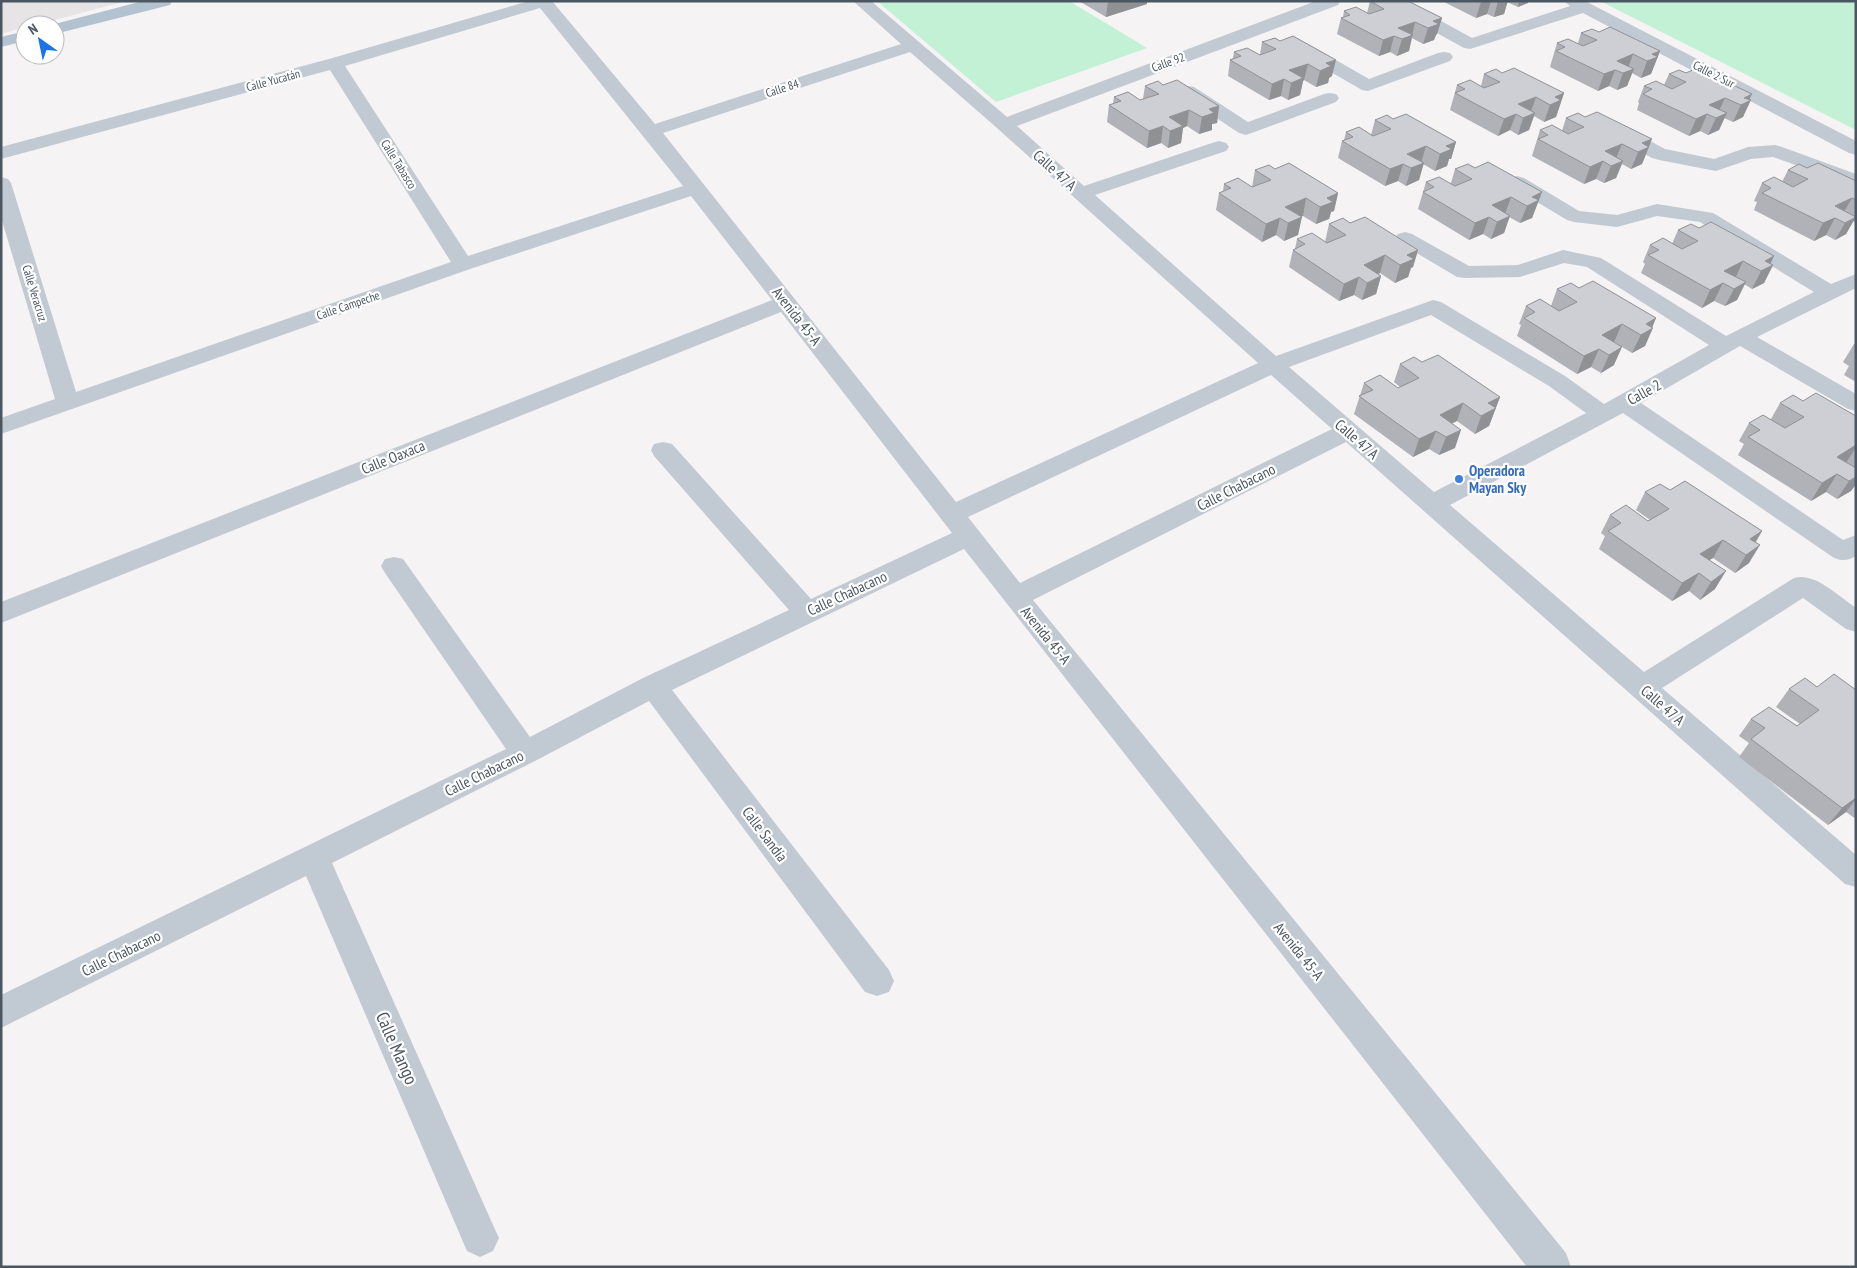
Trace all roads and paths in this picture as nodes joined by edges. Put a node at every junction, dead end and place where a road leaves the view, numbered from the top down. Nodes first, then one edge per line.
1 (164, 1) edge
2 (543, 1) edge
3 (861, 1) edge
4 (1332, 1) edge
5 (1392, 1) edge
6 (1578, 4) edge
7 (65, 26) edge
8 (1264, 26) junction
9 (15, 38) edge
10 (1, 42) edge
11 (913, 46) junction
12 (1444, 58) dead end
13 (335, 63) junction
14 (1154, 68) junction
15 (1330, 98) dead end
16 (1004, 124) junction
17 (1613, 129) edge
18 (651, 131) junction
19 (1220, 147) dead end
20 (1856, 149) edge
21 (1, 153) edge
22 (1856, 181) edge
23 (1, 182) edge
24 (1517, 182) edge
25 (696, 188) junction
26 (1082, 194) junction
27 (1405, 238) dead end
28 (463, 265) junction
29 (1856, 280) edge
30 (1830, 293) junction
31 (786, 302) junction
32 (1733, 341) junction
33 (1273, 365) junction
34 (68, 403) junction
35 (1624, 403) junction
36 (1856, 404) edge
37 (1602, 414) junction
38 (1, 426) edge
39 (1348, 431) junction
40 (663, 450) dead end
41 (1432, 504) junction
42 (960, 525) junction
43 (1856, 544) edge
44 (394, 566) dead end
45 (1016, 597) junction
46 (807, 612) junction
47 (1, 613) edge
48 (1856, 622) edge
49 (653, 686) junction
50 (1642, 688) junction
51 (525, 753) junction
52 (314, 857) junction
53 (1856, 874) edge
54 (877, 981) dead end
55 (1, 1012) edge
56 (480, 1238) dead end
57 (1552, 1267) edge

1 - 7 main road
2 - 13 street, Calle Yucatán
2 - 18 street, Avenida 45-A
3 - 11 street, Calle 47 A
4 - 8 street, Calle 92
5 - 6 street
6 - 20 street, Calle 2 Sur
8 - 12 street
8 - 14 street, Calle 92
9 - 10 main road
11 - 16 street, Calle 47 A
11 - 18 street, Calle 84
13 - 21 street, Calle Yucatán
13 - 28 street, Calle Tabasco
14 - 15 street
14 - 16 street, Calle 92
16 - 26 street, Calle 47 A
17 - 22 street
18 - 25 street, Avenida 45-A
19 - 26 street
23 - 34 street, Calle Veracruz
24 - 30 street
25 - 28 street, Calle Campeche
25 - 31 street, Avenida 45-A
26 - 33 street, Calle 47 A
27 - 32 street
28 - 34 street, Calle Campeche
29 - 30 street, Calle 2
30 - 32 street, Calle 2
31 - 42 street, Avenida 45-A
31 - 47 street, Calle Oaxaca
32 - 35 street, Calle 2
32 - 36 street
33 - 37 street, Calle Chabacano
33 - 39 street, Calle 47 A
33 - 42 street, Calle Chabacano
34 - 38 street, Calle Campeche
35 - 37 street, Calle 2
35 - 43 street
37 - 41 street, Calle 2
39 - 41 street, Calle 47 A
39 - 45 street, Calle Chabacano
40 - 46 street
41 - 50 street, Calle 47 A
42 - 45 street, Avenida 45-A
42 - 46 street, Calle Chabacano
44 - 51 street
45 - 57 street, Avenida 45-A
46 - 49 street, Calle Chabacano
48 - 50 street
49 - 51 street, Calle Chabacano
49 - 54 street, Calle Sandía
50 - 53 street, Calle 47 A
51 - 52 street, Calle Chabacano
52 - 55 street, Calle Chabacano
52 - 56 street, Calle Mango

